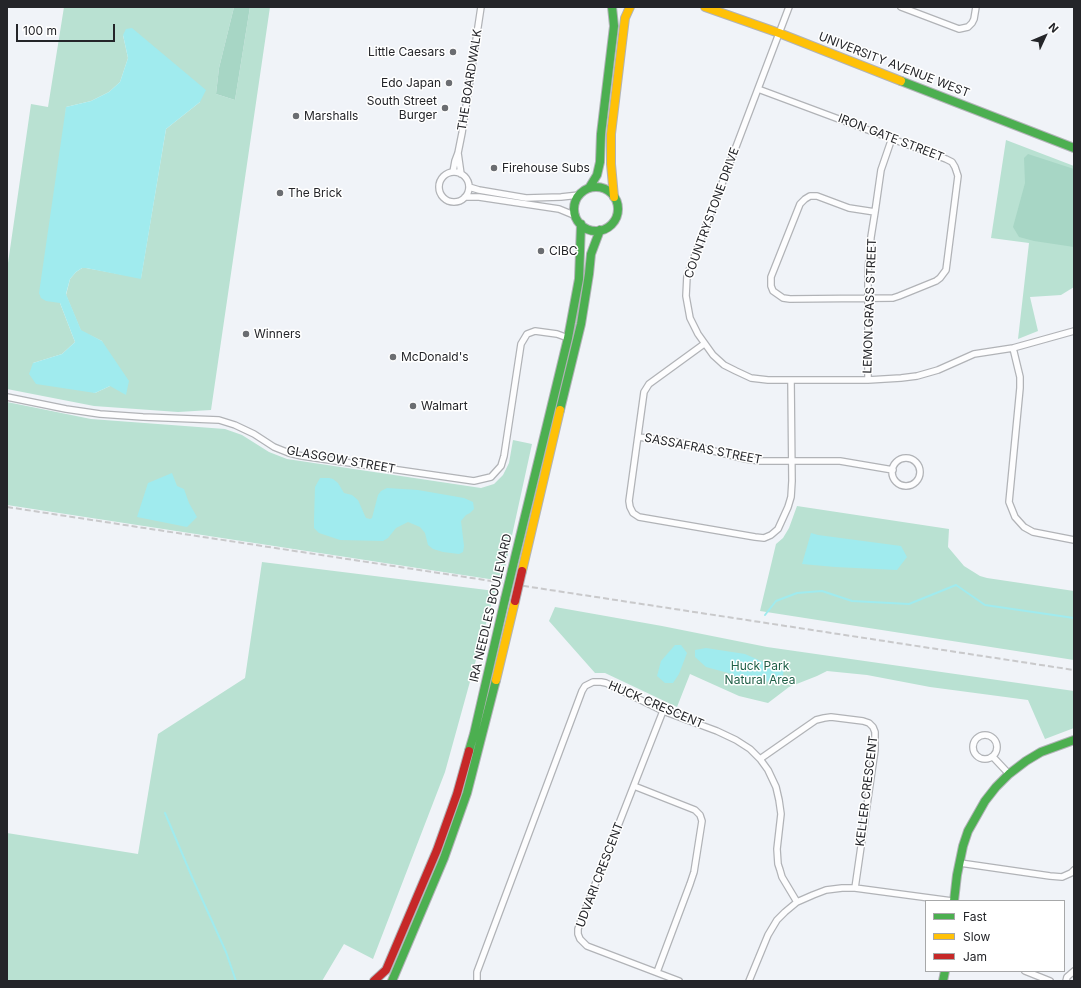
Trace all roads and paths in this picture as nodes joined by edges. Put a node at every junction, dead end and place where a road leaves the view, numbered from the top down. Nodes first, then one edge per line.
1 (481, 7) edge
2 (612, 7) edge
3 (630, 7) edge
4 (702, 7) edge
5 (705, 7) edge
6 (789, 7) edge
7 (901, 7) edge
8 (976, 7) edge
9 (779, 33) junction
10 (758, 89) junction
11 (892, 138) junction
12 (1074, 148) edge
13 (458, 153) junction
14 (453, 172) junction
15 (461, 174) junction
16 (469, 187) junction
17 (589, 188) junction
18 (579, 194) junction
19 (465, 197) junction
20 (614, 197) junction
21 (875, 212) junction
22 (576, 216) junction
23 (581, 224) junction
24 (600, 230) junction
25 (868, 299) junction
26 (1074, 331) edge
27 (568, 338) junction
28 (704, 344) junction
29 (1013, 348) junction
30 (868, 380) junction
31 (791, 381) junction
32 (7, 397) edge
33 (638, 437) junction
34 (792, 461) junction
35 (893, 470) junction
36 (1074, 540) edge
37 (663, 711) junction
38 (1074, 740) edge
39 (993, 757) junction
40 (760, 759) junction
41 (1009, 774) junction
42 (634, 786) junction
43 (960, 863) junction
44 (1074, 870) edge
45 (855, 888) junction
46 (945, 900) edge
47 (953, 900) edge
48 (797, 902) junction
49 (657, 972) junction
50 (1028, 972) edge
51 (1074, 972) edge
52 (374, 981) edge
53 (392, 981) edge
54 (477, 981) edge
55 (679, 981) edge
56 (749, 981) edge
57 (1050, 981) edge
58 (1066, 981) edge

1 - 13 street, THE BOARDWALK
2 - 17 main road
3 - 20 main road
4 - 5 main road, UNIVERSITY AVENUE WEST
5 - 9 main road, UNIVERSITY AVENUE WEST
6 - 9 street, COUNTRYSTONE DRIVE
7 - 8 street
9 - 10 street, COUNTRYSTONE DRIVE
9 - 12 main road, UNIVERSITY AVENUE WEST
10 - 11 street, IRON GATE STREET
10 - 28 street, COUNTRYSTONE DRIVE
11 - 21 street, LEMON GRASS STREET
11 - 25 street, IRON GATE STREET
13 - 14 street, THE BOARDWALK
13 - 15 street, THE BOARDWALK
14 - 15 street
14 - 19 street
15 - 16 street
16 - 18 street
16 - 19 street
17 - 18 main road
17 - 20 main road
18 - 22 main road
19 - 22 street
20 - 24 main road
21 - 25 street, LEMON GRASS STREET
21 - 25 street, IRON GATE STREET
22 - 23 main road
23 - 24 main road
23 - 27 main road, IRA NEEDLES BOULEVARD
24 - 53 main road, IRA NEEDLES BOULEVARD, bridge
25 - 30 street, LEMON GRASS STREET
26 - 29 street, COUNTRYSTONE DRIVE
27 - 32 street, GLASGOW STREET
27 - 52 main road, IRA NEEDLES BOULEVARD, bridge
28 - 31 street, COUNTRYSTONE DRIVE
28 - 33 street
29 - 30 street, COUNTRYSTONE DRIVE
29 - 36 street
30 - 31 street, COUNTRYSTONE DRIVE
31 - 34 street
33 - 34 street, SASSAFRAS STREET
33 - 34 street
34 - 35 street, SASSAFRAS STREET
35 - 35 street
37 - 40 street, HUCK CRESCENT
37 - 42 street, UDVARI CRESCENT
37 - 54 street, HUCK CRESCENT
38 - 41 main road
39 - 39 street
39 - 41 street
40 - 45 street, KELLER CRESCENT
40 - 48 street, HUCK CRESCENT
41 - 43 main road
42 - 49 street
42 - 49 street, UDVARI CRESCENT
43 - 44 street
43 - 47 main road
45 - 46 street
45 - 48 street
48 - 56 street
49 - 55 street, UDVARI CRESCENT
50 - 57 street
51 - 58 street

